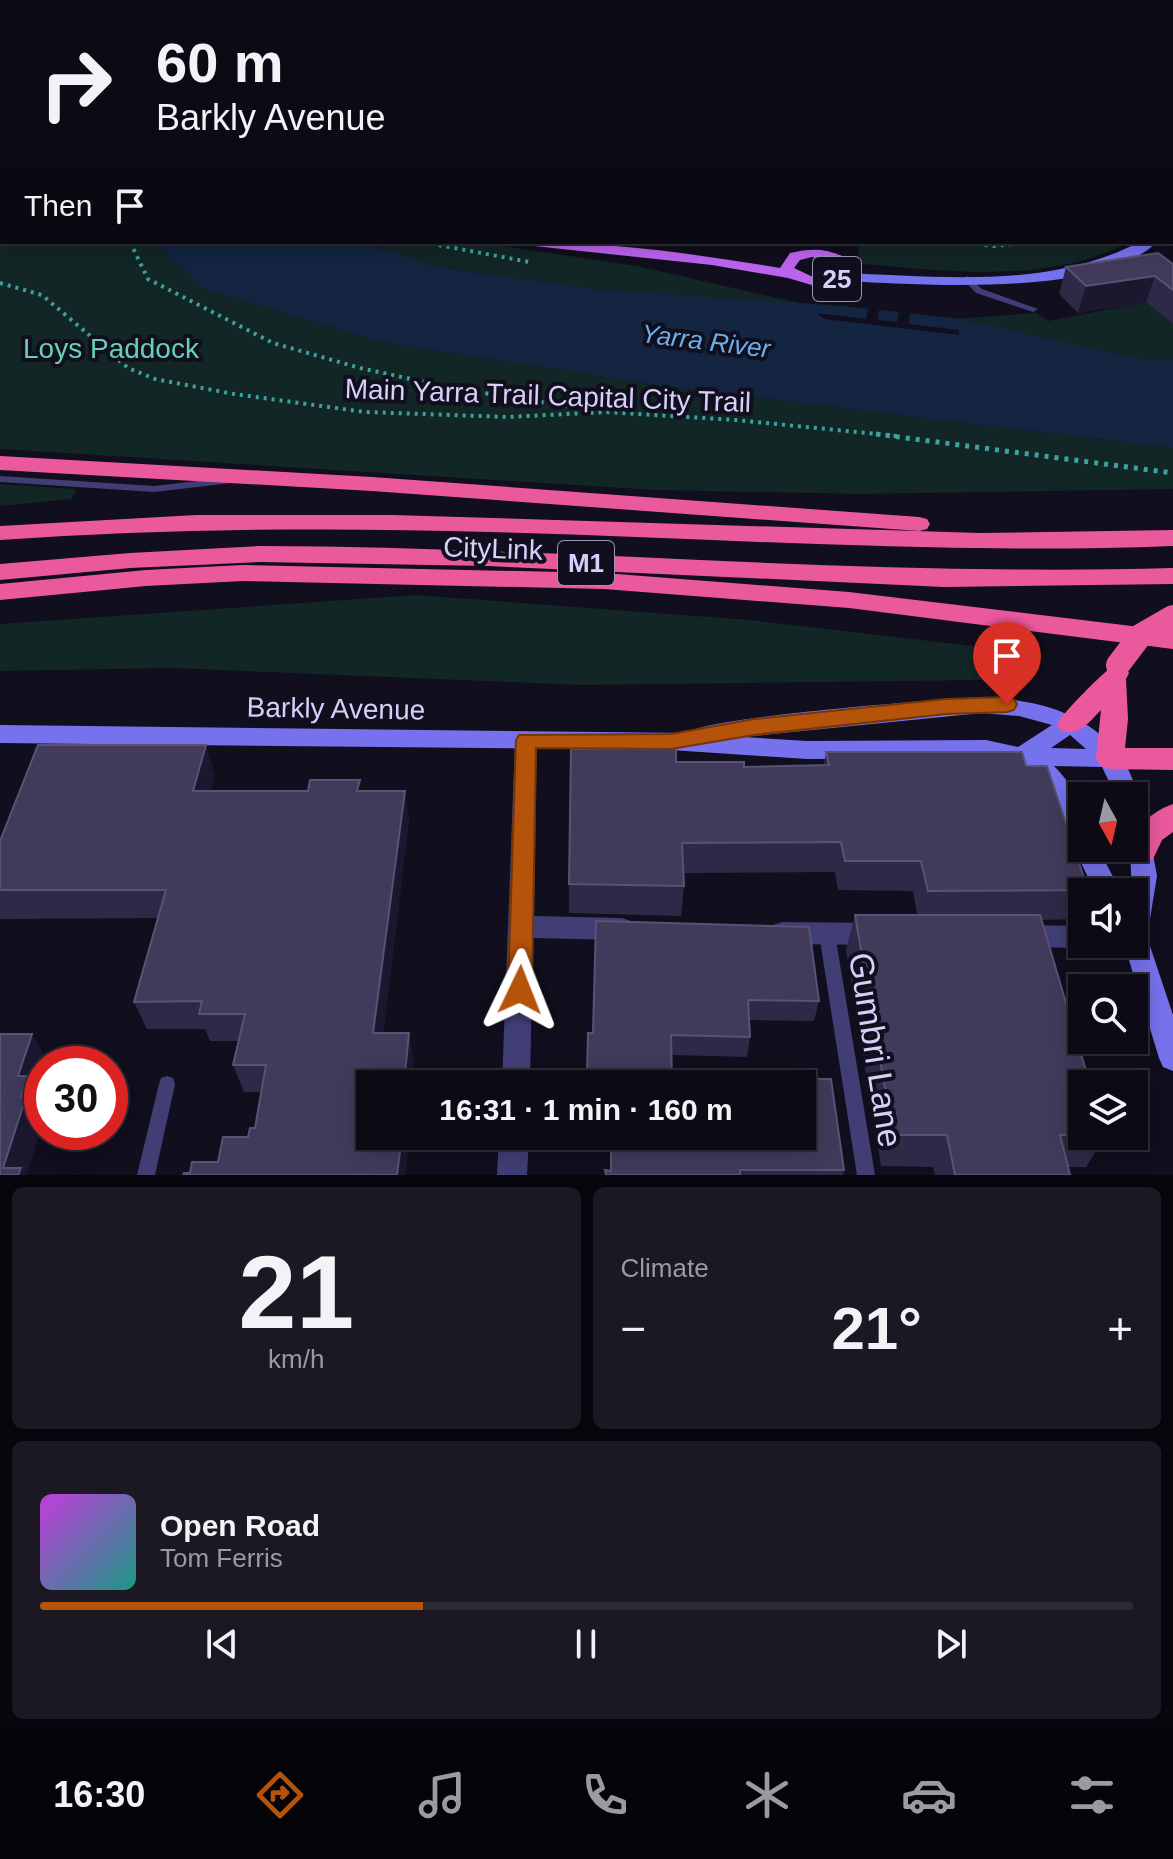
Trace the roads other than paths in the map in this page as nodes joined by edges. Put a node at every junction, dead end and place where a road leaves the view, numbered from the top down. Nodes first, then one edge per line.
1 (553, 244) edge
2 (1146, 244) edge
3 (822, 248) edge
4 (790, 267) junction
5 (843, 271) junction
6 (967, 279) junction
7 (1033, 309) dead end
8 (0, 463) edge
9 (250, 477) junction
10 (0, 479) edge
11 (0, 533) edge
12 (1173, 538) edge
13 (1129, 540) junction
14 (0, 572) edge
15 (1173, 576) edge
16 (0, 592) edge
17 (1173, 617) edge
18 (1173, 640) edge
19 (1116, 672) junction
20 (1070, 724) junction
21 (0, 734) edge
22 (526, 740) junction
23 (671, 741) junction
24 (1021, 757) junction
25 (1110, 758) junction
26 (1173, 759) edge
27 (1121, 782) edge
28 (1068, 805) edge
29 (1173, 816) edge
30 (1148, 840) edge
31 (522, 927) junction
32 (655, 930) edge
33 (765, 932) edge
34 (827, 934) junction
35 (903, 934) edge
36 (992, 935) edge
37 (1068, 937) edge
38 (1141, 958) edge
39 (1173, 1058) edge
40 (517, 1070) edge
41 (167, 1084) dead end
42 (513, 1150) edge
43 (146, 1175) edge
44 (512, 1175) edge
45 (866, 1175) edge

1 - 4 main road, 25
2 - 6 main road
3 - 4 main road, 25
3 - 5 main road, 25
4 - 5 main road, 25
5 - 6 main road
6 - 7 lane
8 - 9 highway
9 - 10 lane
9 - 13 highway
11 - 13 highway, CityLink / M1
12 - 13 highway, CityLink / M1
14 - 15 highway, M1
16 - 18 highway, CityLink / M1
17 - 19 highway, bridge
19 - 20 highway
19 - 25 highway
20 - 23 main road, Barkly Avenue
20 - 24 main road
20 - 25 main road, Barkly Avenue
21 - 22 main road, Barkly Avenue
22 - 23 main road, Barkly Avenue
22 - 31 street
23 - 24 main road, Barkly Avenue
24 - 25 main road, Barkly Avenue
24 - 28 main road
25 - 26 highway
25 - 27 main road
29 - 30 highway
31 - 32 street
31 - 40 street
33 - 34 street
34 - 35 street
34 - 45 lane, Gumbri Lane
36 - 37 street
38 - 39 main road
41 - 43 lane
42 - 44 street

